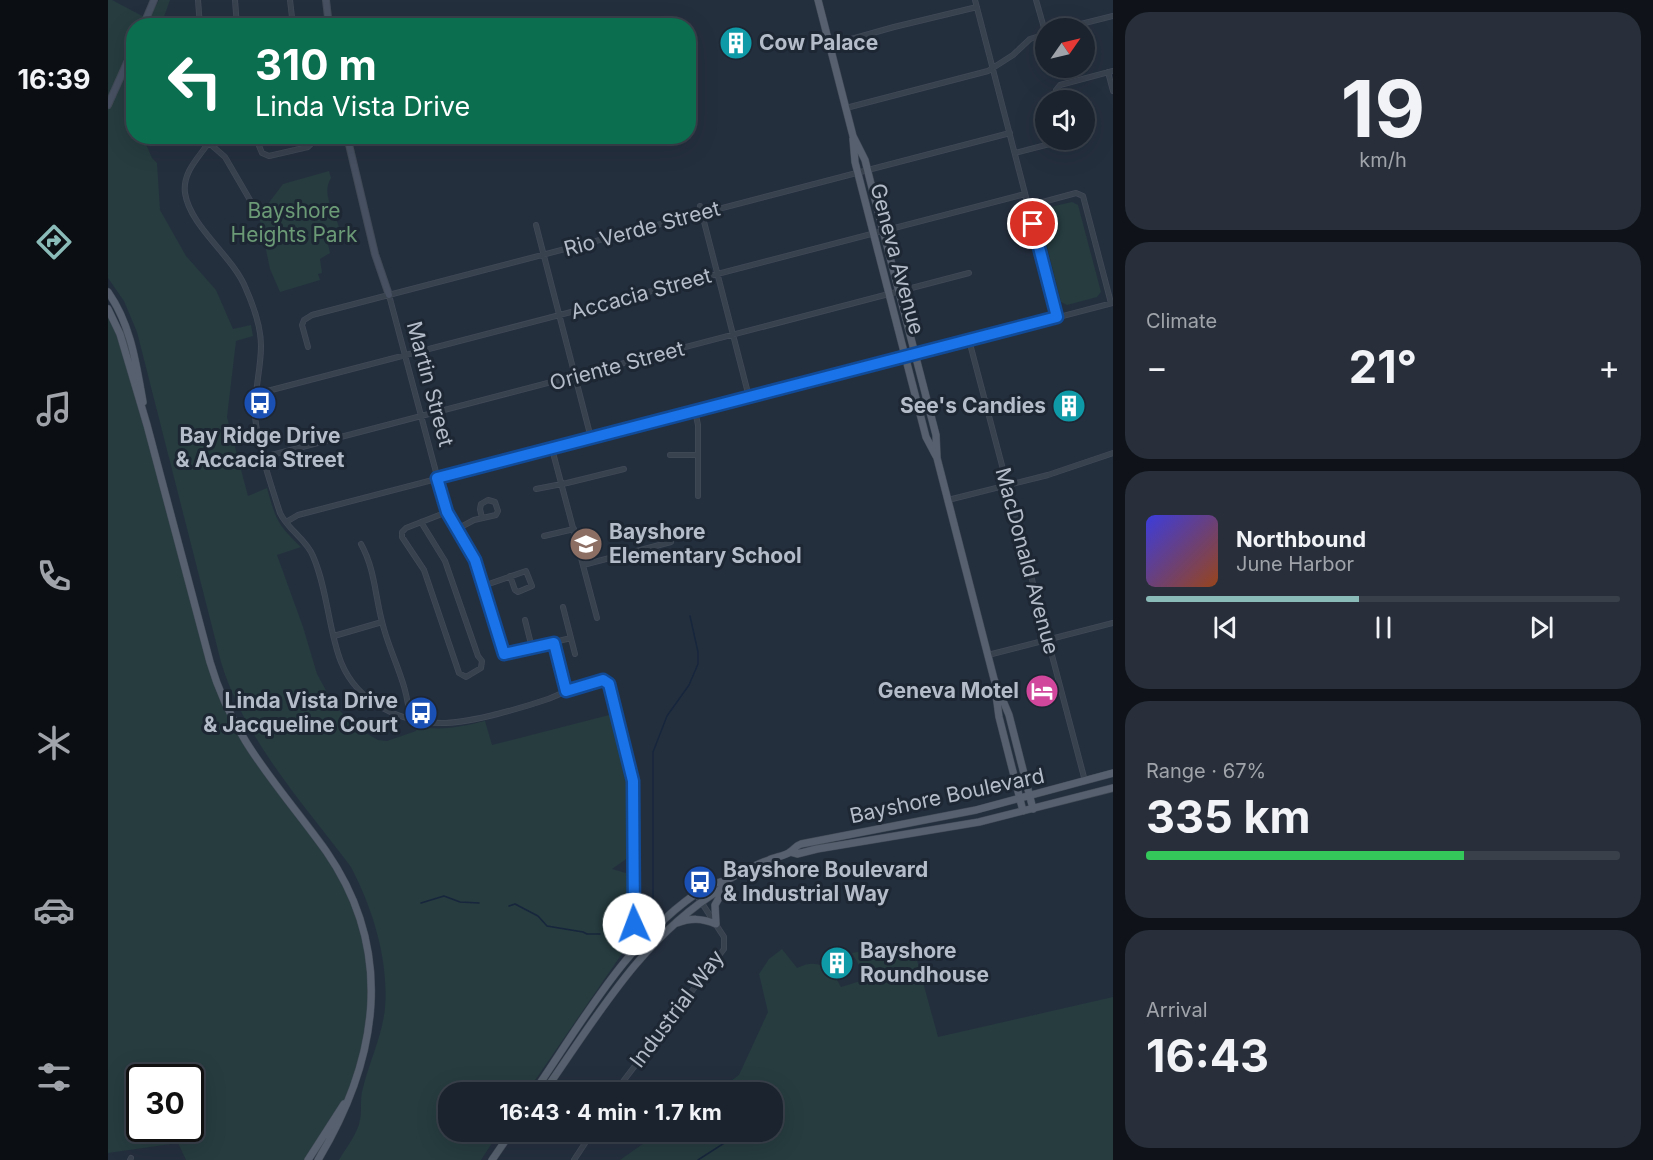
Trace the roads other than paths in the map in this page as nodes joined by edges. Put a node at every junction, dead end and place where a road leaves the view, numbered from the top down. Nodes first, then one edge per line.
1 (154, 0) edge
2 (198, 0) edge
3 (235, 0) edge
4 (290, 0) edge
5 (326, 0) edge
6 (818, 0) edge
7 (975, 0) edge
8 (1036, 0) edge
9 (977, 7) junction
10 (1113, 16) edge
11 (146, 18) edge
12 (199, 18) edge
13 (236, 18) edge
14 (292, 18) edge
15 (328, 18) edge
16 (1041, 18) edge
17 (1095, 20) edge
18 (1035, 37) edge
19 (830, 45) junction
20 (126, 65) edge
21 (993, 68) junction
22 (1111, 72) edge
23 (1056, 90) edge
24 (1113, 91) edge
25 (108, 105) edge
26 (846, 108) junction
27 (1010, 134) junction
28 (853, 136) junction
29 (208, 144) edge
30 (210, 144) edge
31 (258, 144) edge
32 (311, 144) edge
33 (349, 144) edge
34 (1035, 148) edge
35 (1015, 153) junction
36 (867, 170) junction
37 (858, 173) junction
38 (1025, 194) junction
39 (250, 200) dead end
40 (700, 206) dead end
41 (1029, 206) junction
42 (702, 214) junction
43 (536, 225) dead end
44 (883, 232) junction
45 (873, 234) junction
46 (544, 255) junction
47 (969, 273) dead end
48 (717, 274) junction
49 (108, 292) edge
50 (899, 292) junction
51 (389, 295) junction
52 (889, 295) junction
53 (1112, 303) edge
54 (108, 309) edge
55 (560, 315) junction
56 (1057, 317) junction
57 (733, 336) junction
58 (969, 340) junction
59 (308, 347) dead end
60 (915, 354) junction
61 (405, 356) junction
62 (905, 357) junction
63 (575, 377) junction
64 (256, 394) junction
65 (749, 397) junction
66 (695, 411) junction
67 (421, 417) junction
68 (147, 425) junction
69 (591, 438) junction
70 (552, 448) junction
71 (1113, 453) edge
72 (670, 455) dead end
73 (698, 455) junction
74 (264, 458) junction
75 (937, 458) junction
76 (624, 469) dead end
77 (437, 478) junction
78 (561, 484) junction
79 (1007, 485) junction
80 (536, 489) dead end
81 (698, 496) dead end
82 (948, 500) junction
83 (447, 512) junction
84 (482, 518) junction
85 (286, 522) junction
86 (421, 522) junction
87 (574, 529) junction
88 (457, 530) junction
89 (544, 536) dead end
90 (671, 542) dead end
91 (361, 544) dead end
92 (583, 565) junction
93 (510, 576) junction
94 (483, 586) junction
95 (563, 607) dead end
96 (597, 618) dead end
97 (525, 620) dead end
98 (382, 622) junction
99 (1113, 623) edge
100 (334, 636) junction
101 (571, 638) junction
102 (1048, 640) junction
103 (554, 643) junction
104 (532, 648) junction
105 (575, 654) dead end
106 (988, 655) junction
107 (994, 679) junction
108 (566, 691) junction
109 (409, 718) junction
110 (1113, 774) edge
111 (1085, 782) junction
112 (1113, 788) edge
113 (1030, 797) junction
114 (1020, 800) junction
115 (1033, 808) junction
116 (1023, 811) junction
117 (790, 852) junction
118 (727, 880) junction
119 (696, 894) junction
120 (701, 902) junction
121 (666, 917) junction
122 (634, 921) junction
123 (673, 924) junction
124 (716, 924) junction
125 (645, 939) junction
126 (651, 945) junction
127 (628, 959) junction
128 (541, 1082) edge
129 (551, 1082) edge
130 (623, 1082) edge
131 (349, 1097) junction
132 (504, 1142) edge
133 (585, 1142) edge
134 (308, 1160) edge
135 (318, 1160) edge
136 (492, 1160) edge
137 (574, 1160) edge

1 - 11 street
2 - 12 street
3 - 13 street
4 - 14 street
5 - 15 street
6 - 19 main road, Geneva Avenue
7 - 9 street
8 - 16 street
9 - 19 street
9 - 21 street
10 - 17 street
18 - 21 street
19 - 26 main road, Geneva Avenue
20 - 25 street
21 - 26 street
21 - 27 street
22 - 23 street
22 - 24 street
26 - 28 main road, Geneva Avenue
27 - 35 street
27 - 36 street, Rio Verde Street
28 - 36 main road, Geneva Avenue
28 - 37 main road, Geneva Avenue
29 - 64 street
30 - 39 street
31 - 32 street
33 - 51 street, Martin Street
34 - 35 street
35 - 38 street
36 - 37 street, Rio Verde Street
36 - 44 main road, Geneva Avenue
37 - 42 street, Rio Verde Street
37 - 45 main road, Geneva Avenue
38 - 41 street
38 - 44 street, Accacia Street
40 - 42 street
41 - 53 street
41 - 56 street
42 - 46 street, Rio Verde Street
42 - 48 street
43 - 46 street
44 - 45 street, Accacia Street
44 - 50 main road, Geneva Avenue
45 - 48 street, Accacia Street
45 - 52 main road, Geneva Avenue
46 - 51 street, Rio Verde Street
46 - 55 street
47 - 50 street, Oriente Street
48 - 55 street, Accacia Street
48 - 57 street
49 - 68 main road
50 - 52 street, Oriente Street
50 - 60 main road, Geneva Avenue
51 - 59 street, Rio Verde Street
51 - 61 street, Martin Street
52 - 57 street, Oriente Street
52 - 62 main road, Geneva Avenue
53 - 56 street
54 - 68 main road
55 - 61 street, Accacia Street
55 - 63 street
56 - 58 street
57 - 63 street, Oriente Street
57 - 65 street
58 - 60 street
58 - 79 street, MacDonald Avenue
60 - 62 street
60 - 75 main road, Geneva Avenue
61 - 64 street, Accacia Street
61 - 67 street, Martin Street
62 - 65 street
62 - 75 main road, Geneva Avenue
63 - 67 street, Oriente Street
63 - 69 street
64 - 74 street
65 - 66 street
66 - 69 street
66 - 73 street
67 - 74 street, Oriente Street
67 - 77 street, Martin Street
68 - 131 main road
69 - 70 street
70 - 77 street
70 - 78 street
71 - 79 street
72 - 73 street
73 - 81 street
74 - 85 street
75 - 82 main road, Geneva Avenue
76 - 78 street
77 - 83 street, Martin Street
77 - 85 street
78 - 80 street
78 - 87 street
79 - 82 street
79 - 102 street, MacDonald Avenue
82 - 106 main road, Geneva Avenue
83 - 86 street
83 - 88 street, Martin Street
84 - 84 street
84 - 88 street
85 - 100 street
86 - 86 street
87 - 89 street
87 - 92 street
88 - 94 street, Martin Street
90 - 92 street
91 - 98 street
92 - 96 street
93 - 93 street
93 - 94 street
94 - 104 street, Martin Street
95 - 101 street
97 - 104 street
98 - 100 street
98 - 109 street
99 - 102 street
100 - 109 street
101 - 103 street, Martin Street
101 - 105 street
102 - 106 street
102 - 111 street, MacDonald Avenue
103 - 104 street, Martin Street
103 - 108 street
106 - 107 main road, Geneva Avenue
107 - 113 main road, Geneva Avenue
107 - 114 main road, Geneva Avenue
108 - 109 street
108 - 122 street
110 - 111 main road, Bayshore Boulevard
111 - 113 main road, Bayshore Boulevard
112 - 115 main road, Bayshore Boulevard
113 - 114 main road, Bayshore Boulevard
113 - 115 main road, Geneva Avenue
114 - 116 main road, Geneva Avenue
114 - 117 main road, Bayshore Boulevard
115 - 116 main road, Bayshore Boulevard
116 - 117 main road, Bayshore Boulevard
117 - 118 main road, Bayshore Boulevard
118 - 119 main road, Bayshore Boulevard
118 - 120 main road, Bayshore Boulevard
118 - 124 main road
119 - 120 street, Industrial Way
119 - 121 main road, Bayshore Boulevard
120 - 123 main road, Bayshore Boulevard
120 - 124 street, Industrial Way
121 - 122 main road
121 - 125 main road, Bayshore Boulevard
122 - 125 street
122 - 127 main road
123 - 124 main road
123 - 126 main road, Bayshore Boulevard
124 - 130 street, Industrial Way
125 - 126 street
125 - 127 main road, Bayshore Boulevard
126 - 129 main road, Bayshore Boulevard
127 - 128 main road, Bayshore Boulevard
131 - 134 main road
131 - 135 main road
132 - 136 main road
133 - 137 street

